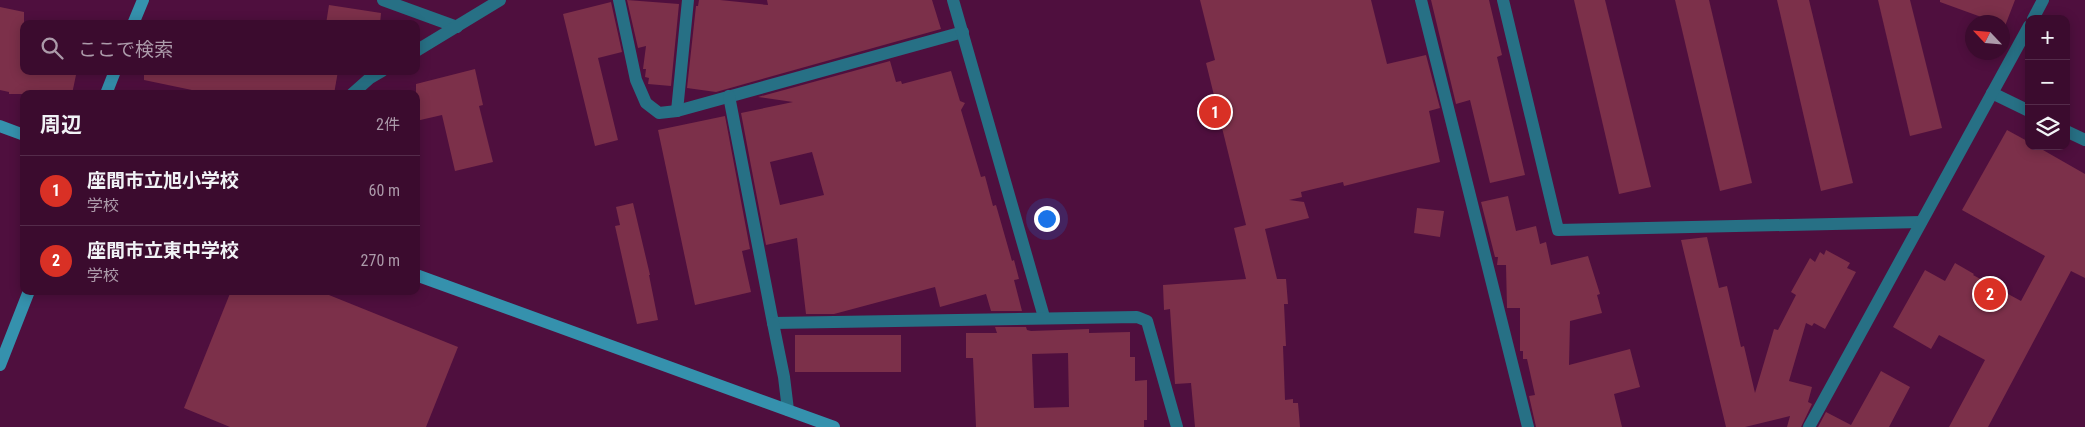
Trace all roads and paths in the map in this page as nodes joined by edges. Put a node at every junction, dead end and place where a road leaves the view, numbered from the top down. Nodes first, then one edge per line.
1 (143, 0) edge
2 (383, 0) edge
3 (500, 0) edge
4 (619, 0) edge
5 (688, 0) edge
6 (953, 0) edge
7 (1421, 0) edge
8 (1503, 0) edge
9 (2043, 0) edge
10 (2035, 15) edge
11 (135, 20) edge
12 (457, 27) junction
13 (963, 32) junction
14 (2025, 33) edge
15 (420, 49) edge
16 (113, 75) edge
17 (375, 75) edge
18 (107, 90) edge
19 (356, 90) edge
20 (1992, 92) junction
21 (729, 96) junction
22 (2025, 109) edge
23 (677, 112) junction
24 (0, 126) edge
25 (2070, 133) edge
26 (20, 134) edge
27 (2085, 140) edge
28 (1921, 222) junction
29 (420, 276) edge
30 (27, 295) edge
31 (1044, 317) junction
32 (772, 323) junction
33 (0, 365) edge
34 (788, 410) junction
35 (834, 427) edge
36 (1177, 427) edge
37 (1528, 427) edge
38 (1809, 427) edge

1 - 11 street
2 - 12 street
3 - 12 street
4 - 23 street
5 - 23 street
6 - 13 street
7 - 37 street
8 - 28 street
9 - 10 street
12 - 15 street
13 - 21 street
13 - 31 street
14 - 20 street
16 - 18 street
17 - 19 street
20 - 22 street
20 - 28 street
21 - 23 street
21 - 32 street
24 - 26 street
25 - 27 street
28 - 38 street
29 - 34 street
30 - 33 street
31 - 32 street
31 - 36 street
32 - 34 street
34 - 35 street

